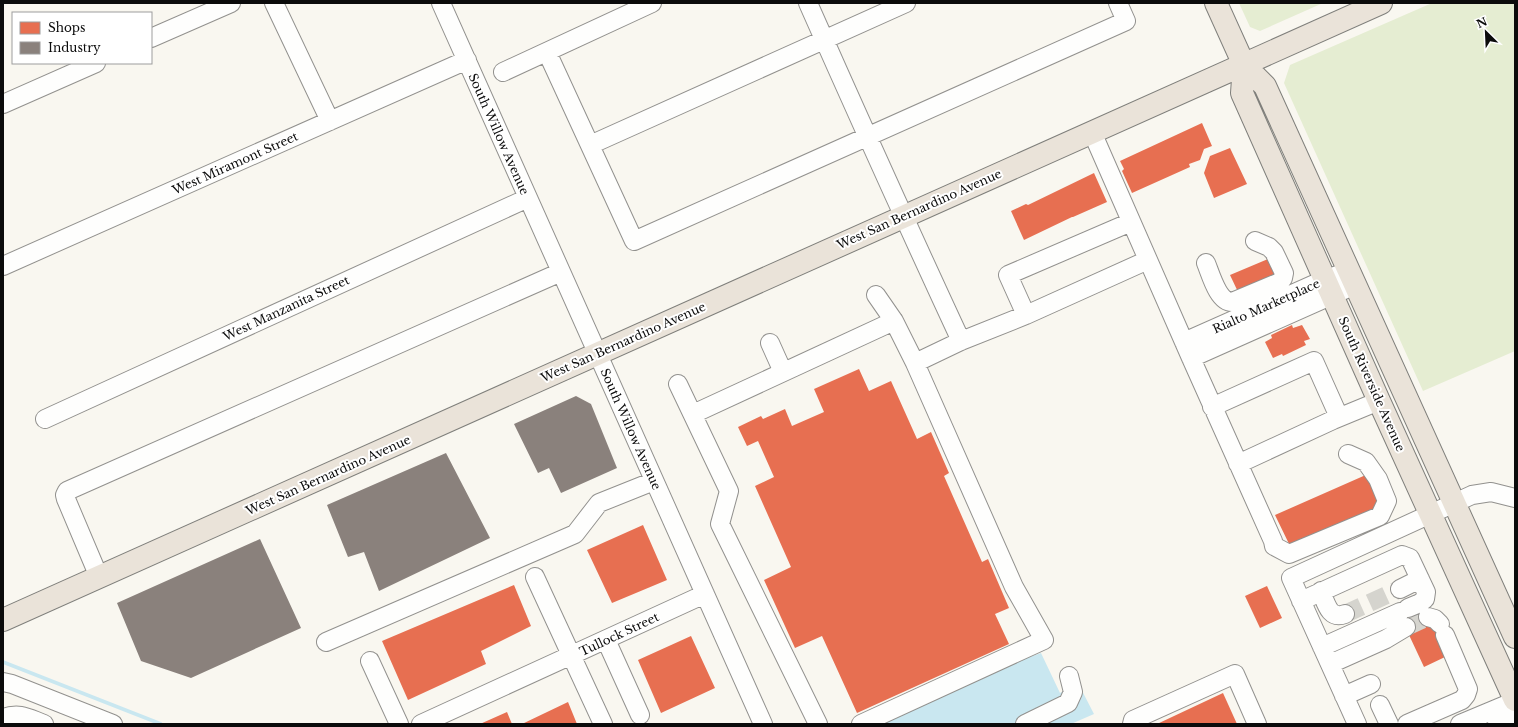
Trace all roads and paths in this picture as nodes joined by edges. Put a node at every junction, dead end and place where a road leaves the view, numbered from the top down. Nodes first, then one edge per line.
1 (231, 3) edge
2 (274, 3) edge
3 (441, 3) edge
4 (652, 3) edge
5 (808, 3) edge
6 (906, 3) edge
7 (1118, 3) edge
8 (1216, 3) edge
9 (1381, 3) edge
10 (152, 38) edge
11 (824, 39) junction
12 (547, 52) junction
13 (467, 60) junction
14 (94, 64) edge
15 (1244, 65) junction
16 (503, 72) dead end
17 (3, 104) edge
18 (330, 121) junction
19 (1092, 132) junction
20 (867, 138) junction
21 (590, 145) junction
22 (528, 198) junction
23 (904, 216) junction
24 (1131, 222) junction
25 (1255, 242) dead end
26 (1148, 260) junction
27 (1206, 263) dead end
28 (3, 266) edge
29 (561, 272) junction
30 (1352, 278) junction
31 (1329, 287) junction
32 (876, 295) dead end
33 (1026, 315) junction
34 (894, 321) junction
35 (961, 341) junction
36 (770, 342) dead end
37 (1187, 350) junction
38 (597, 354) junction
39 (915, 362) junction
40 (784, 372) junction
41 (678, 384) dead end
42 (1379, 401) junction
43 (1212, 407) junction
44 (693, 414) junction
45 (1339, 417) junction
46 (45, 419) dead end
47 (1348, 454) dead end
48 (1238, 464) junction
49 (654, 481) junction
50 (1515, 498) edge
51 (1455, 502) junction
52 (1431, 514) junction
53 (99, 577) junction
54 (535, 577) dead end
55 (1420, 580) junction
56 (1400, 589) tunnel mouth
57 (1321, 592) junction
58 (705, 594) junction
59 (1301, 601) junction
60 (1345, 614) tunnel mouth
61 (1405, 616) junction
62 (3, 620) edge
63 (1437, 625) dead end
64 (1515, 637) edge
65 (606, 640) junction
66 (326, 642) dead end
67 (1322, 647) junction
68 (571, 656) junction
69 (370, 661) dead end
70 (1330, 664) junction
71 (1069, 676) dead end
72 (3, 682) edge
73 (1371, 684) dead end
74 (1344, 696) junction
75 (1515, 700) edge
76 (1380, 705) dead end
77 (640, 715) dead end
78 (1515, 716) edge
79 (3, 718) edge
80 (40, 723) edge
81 (762, 723) edge
82 (113, 724) edge
83 (399, 724) edge
84 (421, 724) edge
85 (602, 724) edge
86 (818, 724) edge
87 (861, 724) edge
88 (1025, 724) edge
89 (1132, 724) edge
90 (1257, 724) edge
91 (1357, 724) edge
92 (1389, 724) edge
93 (1407, 724) edge
94 (1460, 724) edge
95 (1497, 724) edge

1 - 10 street
2 - 18 street
3 - 13 street, South Willow Avenue
4 - 12 street
5 - 11 street
6 - 11 street
7 - 20 street
8 - 15 main road, South Riverside Avenue
9 - 15 main road, West San Bernardino Avenue
11 - 20 street
11 - 21 street
12 - 16 street
12 - 21 street
13 - 18 street, West Miramont Street
13 - 22 street, South Willow Avenue
14 - 17 street
15 - 19 main road, West San Bernardino Avenue
15 - 30 main road, South Riverside Avenue
15 - 31 main road, South Riverside Avenue
18 - 28 street, West Miramont Street
19 - 23 main road, West San Bernardino Avenue
19 - 24 street
20 - 21 street
20 - 23 street
22 - 29 street, South Willow Avenue
22 - 46 street, West Manzanita Street
23 - 35 street
23 - 38 main road, West San Bernardino Avenue
24 - 26 street
24 - 33 street
25 - 27 street
26 - 33 street
26 - 37 street
29 - 38 street, South Willow Avenue
29 - 53 street
30 - 31 street, Rialto Marketplace
30 - 51 main road, South Riverside Avenue
31 - 37 street, Rialto Marketplace
31 - 42 main road, South Riverside Avenue
32 - 34 street
33 - 35 street
34 - 39 street
34 - 40 street
35 - 39 street
36 - 40 street
37 - 43 street
38 - 49 street, South Willow Avenue
38 - 53 main road, West San Bernardino Avenue
39 - 87 street
40 - 44 street
41 - 44 street
42 - 45 street
42 - 52 main road, South Riverside Avenue
43 - 45 street
43 - 48 street
44 - 86 street
45 - 48 street
47 - 48 street
49 - 58 street, South Willow Avenue
49 - 66 street
50 - 51 street
51 - 52 street
51 - 64 main road, South Riverside Avenue
52 - 59 street
52 - 75 main road, South Riverside Avenue
53 - 62 main road, West San Bernardino Avenue
54 - 68 street
55 - 56 street
55 - 57 street
55 - 61 street
57 - 59 street
57 - 60 street
58 - 65 street, Tullock Street
58 - 81 street, South Willow Avenue
59 - 67 street
61 - 67 street
61 - 70 street
63 - 93 street
65 - 68 street, Tullock Street
65 - 77 street
67 - 70 street
68 - 84 street, Tullock Street
68 - 85 street
69 - 83 street
70 - 74 street
71 - 88 street
72 - 82 street
73 - 74 street
74 - 91 street
75 - 94 street
76 - 92 street
78 - 95 street
79 - 80 street
89 - 90 street

